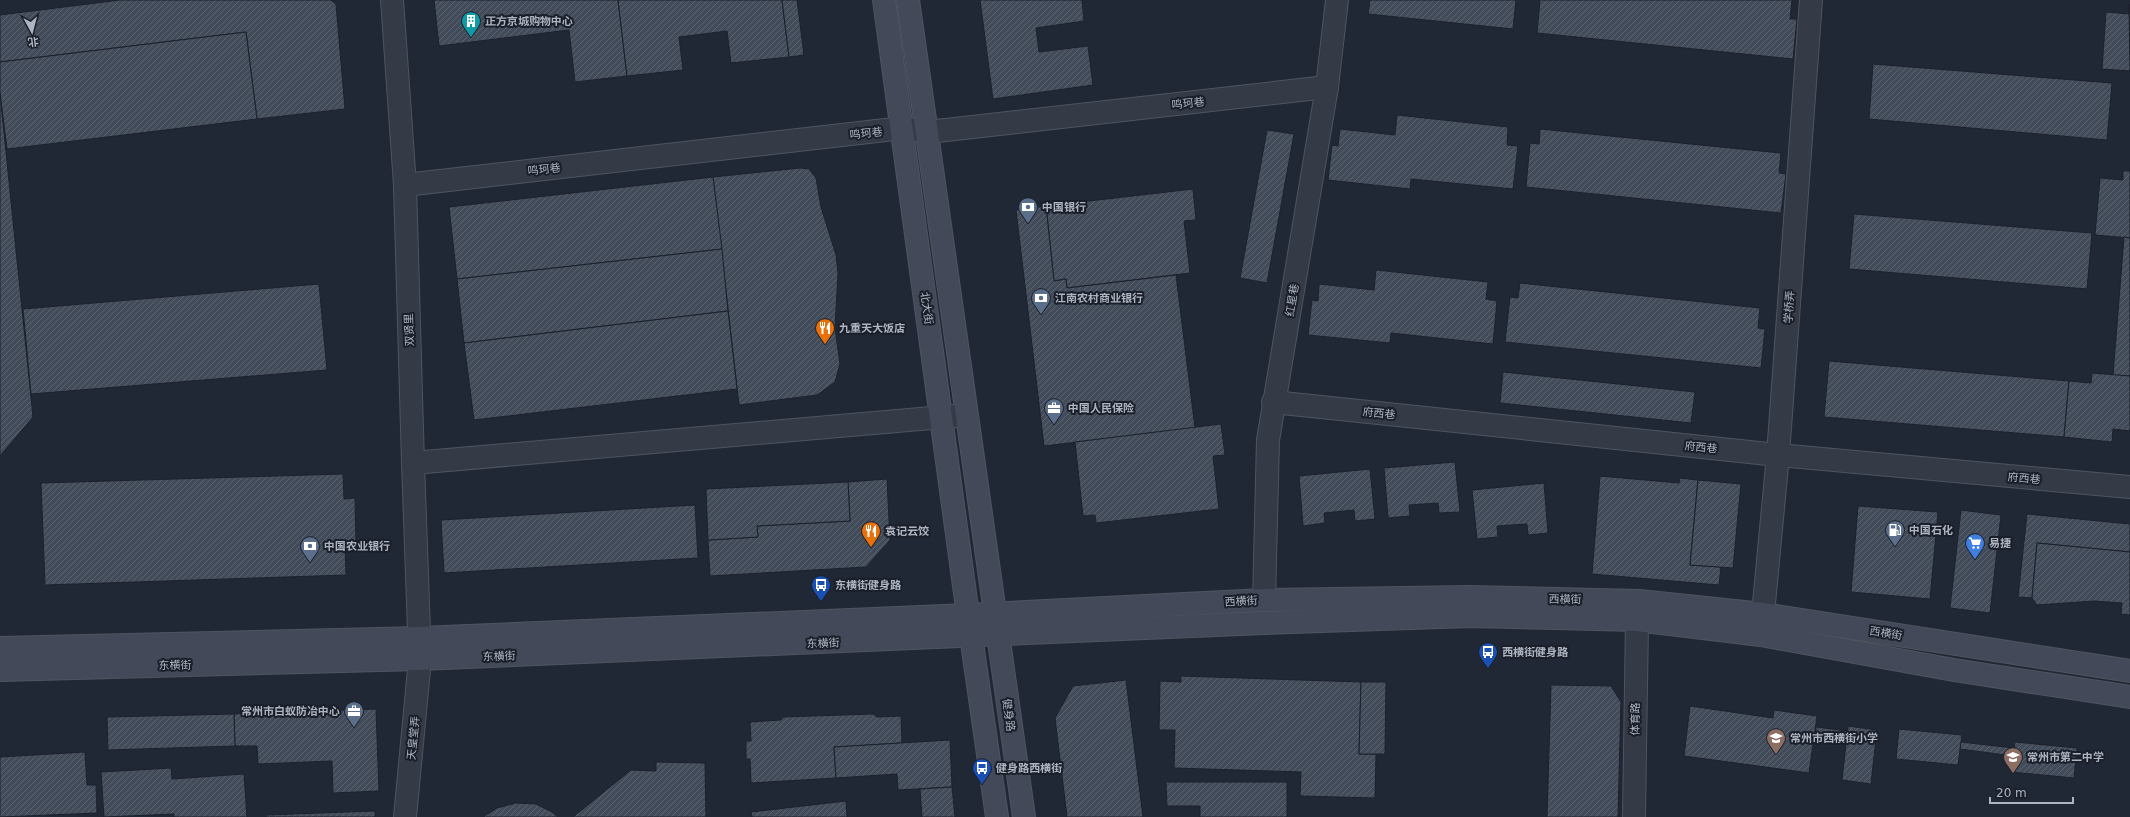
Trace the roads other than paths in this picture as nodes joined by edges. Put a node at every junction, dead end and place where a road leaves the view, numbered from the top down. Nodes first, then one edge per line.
1 (392, 0) edge
2 (884, 0) edge
3 (908, 0) edge
4 (1337, 0) edge
5 (1811, 0) edge
6 (1327, 88) junction
7 (903, 128) junction
8 (928, 132) junction
9 (405, 185) junction
10 (1273, 402) junction
11 (966, 415) junction
12 (942, 417) junction
13 (1778, 455) junction
14 (412, 463) junction
15 (2130, 487) edge
16 (1264, 600) junction
17 (995, 614) junction
18 (1763, 614) junction
19 (968, 615) junction
20 (1637, 620) junction
21 (998, 635) junction
22 (971, 637) junction
23 (0, 648) edge
24 (420, 649) junction
25 (0, 670) edge
26 (2130, 671) edge
27 (2130, 697) edge
28 (405, 817) edge
29 (997, 817) edge
30 (1024, 817) edge
31 (1634, 817) edge

1 - 9 street, 双贤里
2 - 7 main road, 北大街
3 - 8 main road
4 - 6 street, 红星巷
5 - 13 street, 学桥弄
6 - 8 street, 鸣珂巷
6 - 10 street, 红星巷
7 - 8 street, 鸣珂巷
7 - 9 street, 鸣珂巷
7 - 12 main road, 北大街
8 - 11 main road
9 - 14 street, 双贤里
10 - 13 street, 府西巷
10 - 16 street, 红星巷
11 - 12 street
11 - 17 main road
12 - 14 street
12 - 19 main road, 北大街
13 - 15 street, 府西巷
13 - 18 street, 学桥弄
14 - 24 street, 双贤里
16 - 17 main road, 西横街
16 - 18 main road, 西横街
17 - 19 main road, 东横街
17 - 21 main road, 健身路
18 - 26 main road, 西横街
19 - 22 main road
19 - 24 main road, 东横街
20 - 21 main road, 西横街
20 - 27 main road, 西横街
20 - 31 street, 体育路
21 - 22 main road, 东横街
21 - 30 main road, 健身路
22 - 24 main road, 东横街
22 - 29 main road
23 - 24 main road, 东横街
24 - 25 main road, 东横街
24 - 28 street, 天皇堂弄

